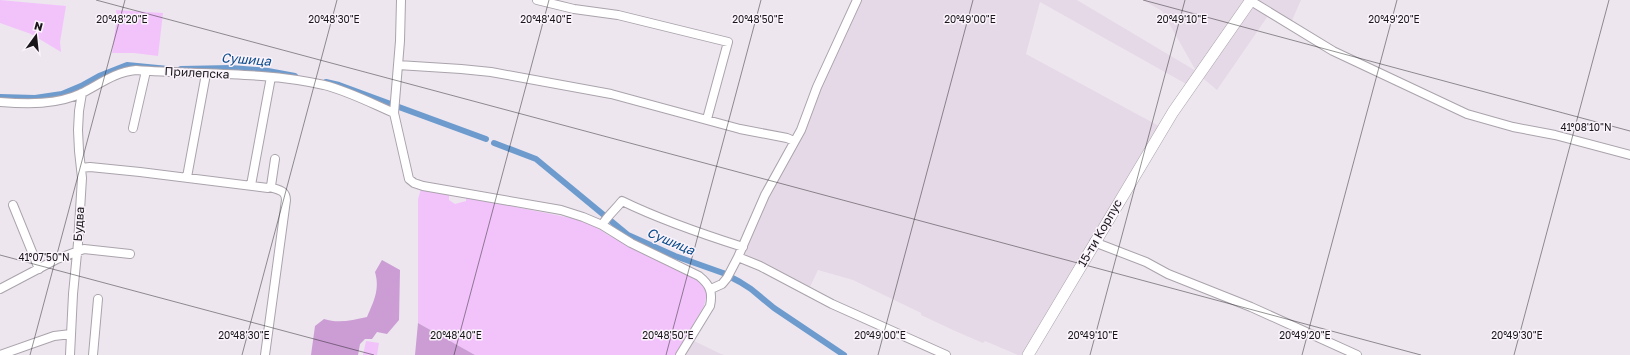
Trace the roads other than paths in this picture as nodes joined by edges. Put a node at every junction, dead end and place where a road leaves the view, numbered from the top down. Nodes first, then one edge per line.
1 (401, 0) edge
2 (537, 0) edge
3 (857, 0) edge
4 (1251, 0) edge
5 (398, 65) junction
6 (146, 71) junction
7 (206, 74) junction
8 (271, 77) junction
9 (82, 93) junction
10 (0, 102) edge
11 (394, 113) junction
12 (707, 119) junction
13 (133, 128) dead end
14 (794, 141) junction
15 (1630, 155) edge
16 (275, 159) dead end
17 (81, 168) junction
18 (187, 177) junction
19 (251, 186) junction
20 (270, 187) junction
21 (13, 205) dead end
22 (606, 219) junction
23 (1094, 242) junction
24 (743, 247) junction
25 (77, 251) junction
26 (130, 254) dead end
27 (738, 257) junction
28 (39, 269) junction
29 (0, 289) edge
30 (711, 289) junction
31 (98, 299) dead end
32 (71, 334) junction
33 (0, 355) edge
34 (70, 355) edge
35 (94, 355) edge
36 (266, 355) edge
37 (680, 355) edge
38 (946, 355) edge
39 (1028, 355) edge
40 (1357, 355) edge

1 - 5 street
2 - 12 street
3 - 14 street
4 - 15 street
4 - 23 main road, 15-ти Корпус
5 - 11 street
5 - 12 street
6 - 7 street, Прилепска
6 - 9 street, Прилепска
6 - 13 street
7 - 8 street, Прилепска
7 - 18 street
8 - 11 street, Прилепска
8 - 19 street
9 - 10 street, Прилепска
9 - 17 street, Будва
11 - 22 street
12 - 14 street
14 - 24 street
16 - 20 street
17 - 18 street
17 - 25 street, Будва
18 - 19 street
19 - 20 street
20 - 36 street
21 - 28 street
22 - 24 street
22 - 30 street
23 - 39 main road, 15-ти Корпус
23 - 40 street
24 - 27 street
25 - 26 street
25 - 28 street
25 - 32 street, Будва
27 - 30 street
27 - 38 street
28 - 29 street
30 - 37 street
31 - 35 street
32 - 33 street
32 - 34 street, Будва

